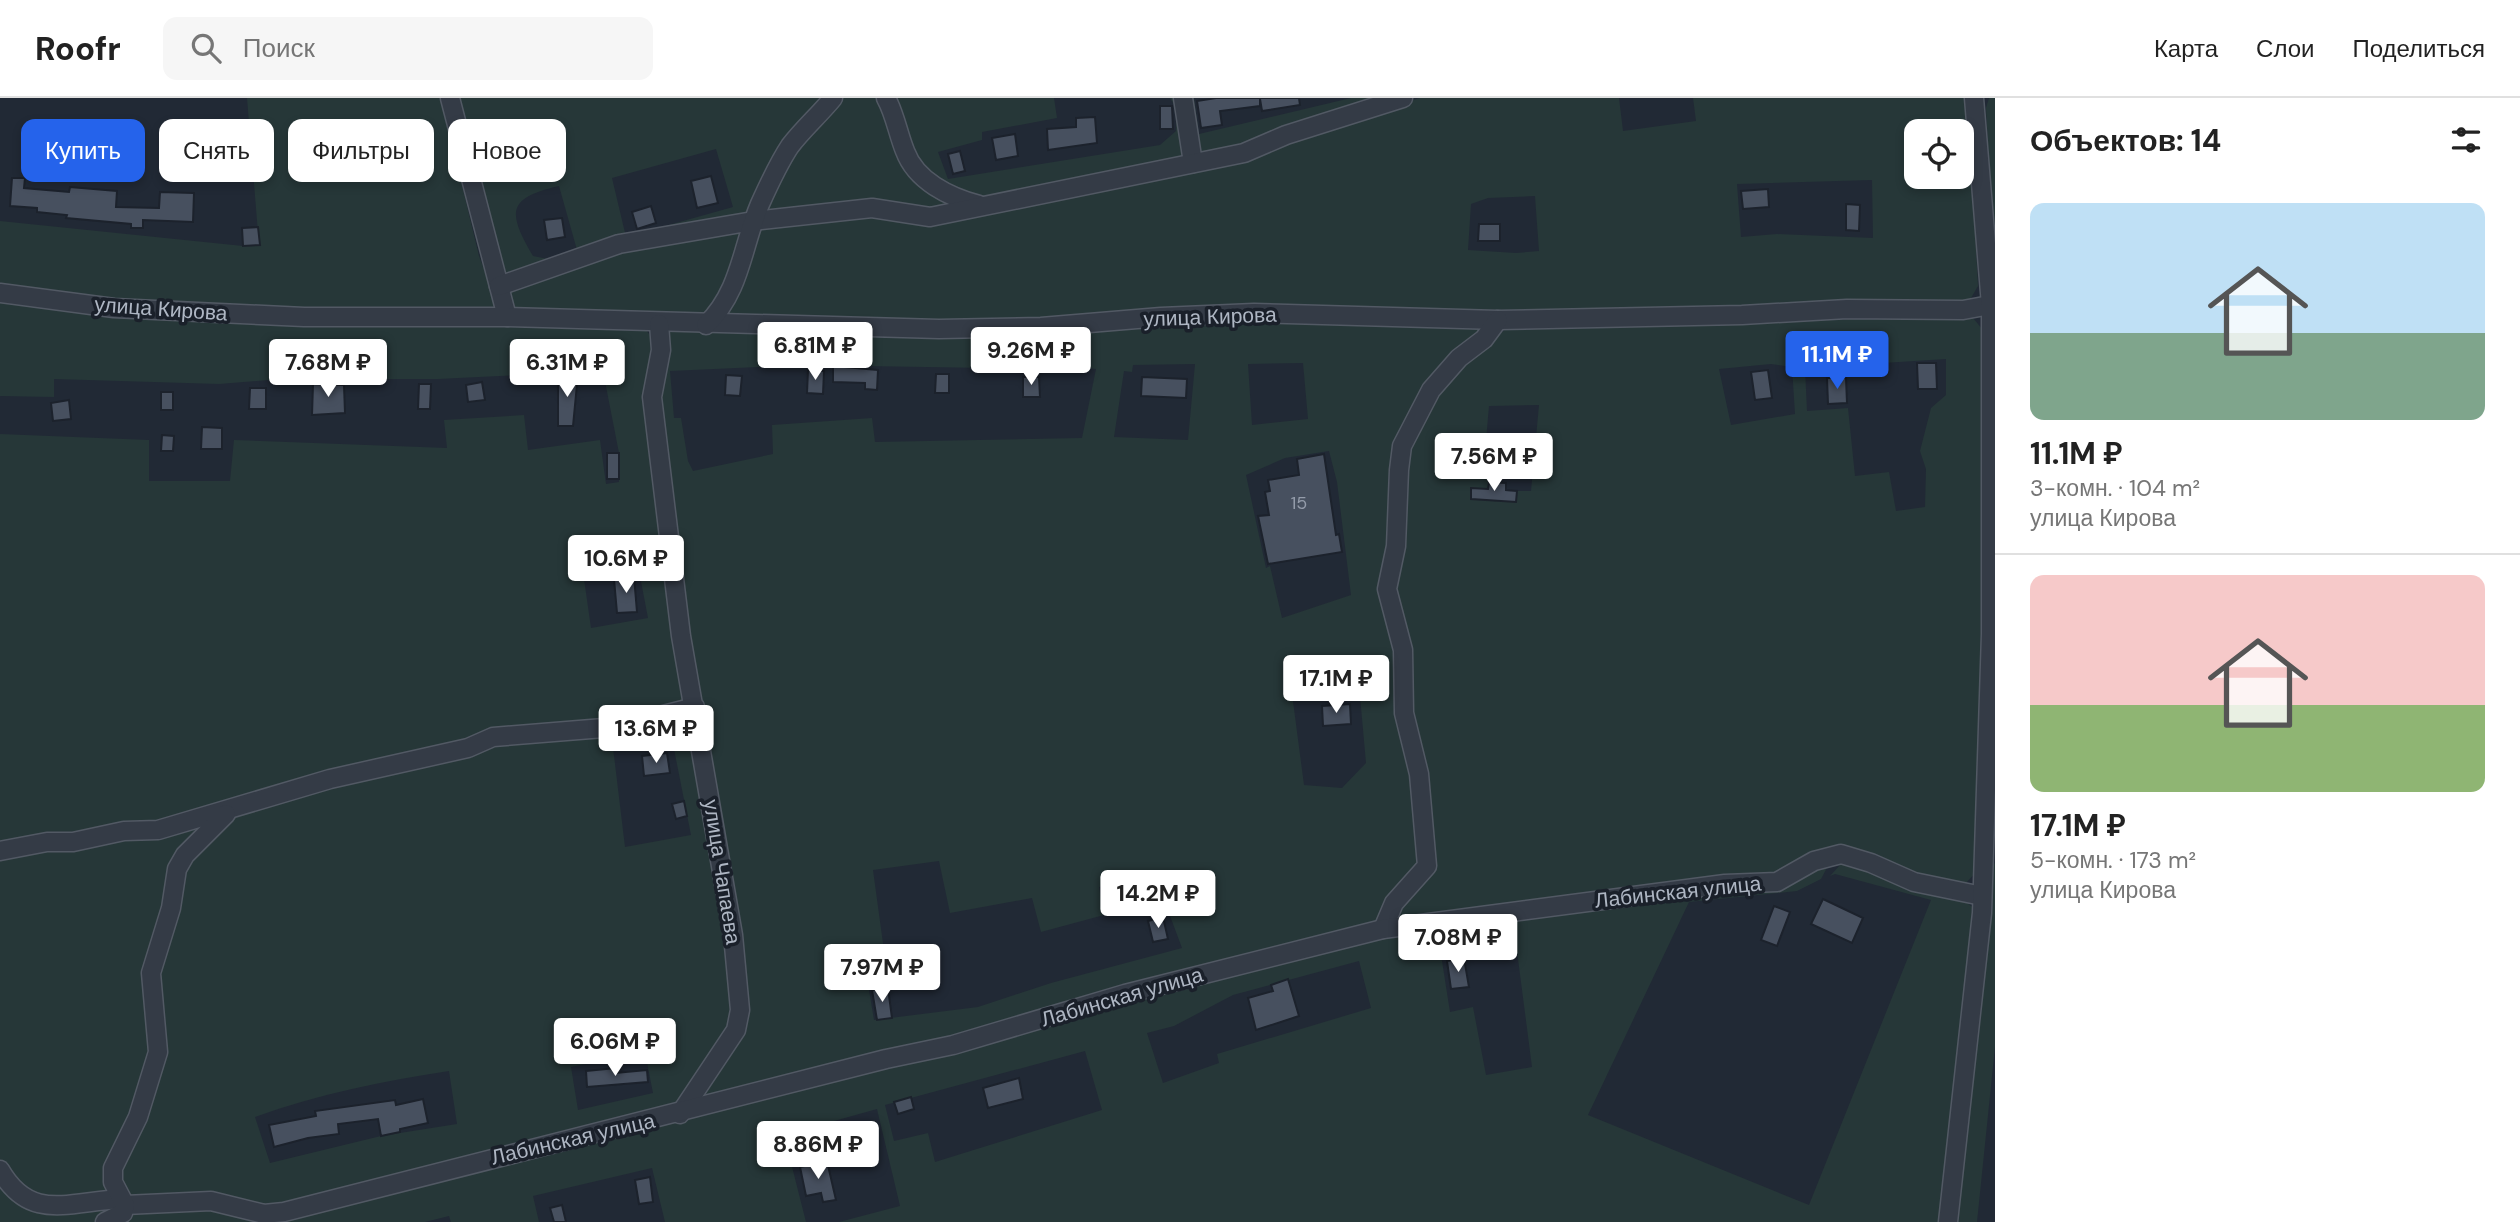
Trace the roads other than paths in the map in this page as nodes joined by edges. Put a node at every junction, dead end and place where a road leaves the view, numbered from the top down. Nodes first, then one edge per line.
1 (450, 98) edge
2 (833, 98) edge
3 (886, 98) edge
4 (1183, 98) edge
5 (1403, 98) edge
6 (1974, 98) edge
7 (1193, 163) junction
8 (985, 207) junction
9 (753, 221) junction
10 (499, 286) junction
11 (0, 293) edge
12 (1993, 304) edge
13 (507, 317) junction
14 (1498, 320) junction
15 (659, 324) junction
16 (706, 324) junction
17 (695, 707) junction
18 (229, 811) junction
19 (1991, 841) edge
20 (0, 851) edge
21 (1982, 896) junction
22 (1382, 929) junction
23 (680, 1114) junction
24 (0, 1170) edge
25 (123, 1202) junction
26 (105, 1222) edge
27 (1948, 1222) edge

1 - 10 street
2 - 9 street
3 - 8 street
4 - 7 street
5 - 7 street
6 - 12 street
7 - 8 street
8 - 9 street
9 - 10 street
9 - 16 street
10 - 13 street
11 - 13 street, улица Кирова
12 - 14 street, улица Кирова
12 - 19 street
13 - 15 street, улица Кирова
14 - 16 street, улица Кирова
14 - 22 street
15 - 16 street, улица Кирова
15 - 17 street, улица Чапаева
17 - 18 street
17 - 23 street, улица Чапаева
18 - 20 street
18 - 25 street
19 - 21 street
21 - 22 street, Лабинская улица
21 - 27 street
22 - 23 street, Лабинская улица
23 - 25 street, Лабинская улица
24 - 25 street
25 - 26 street

